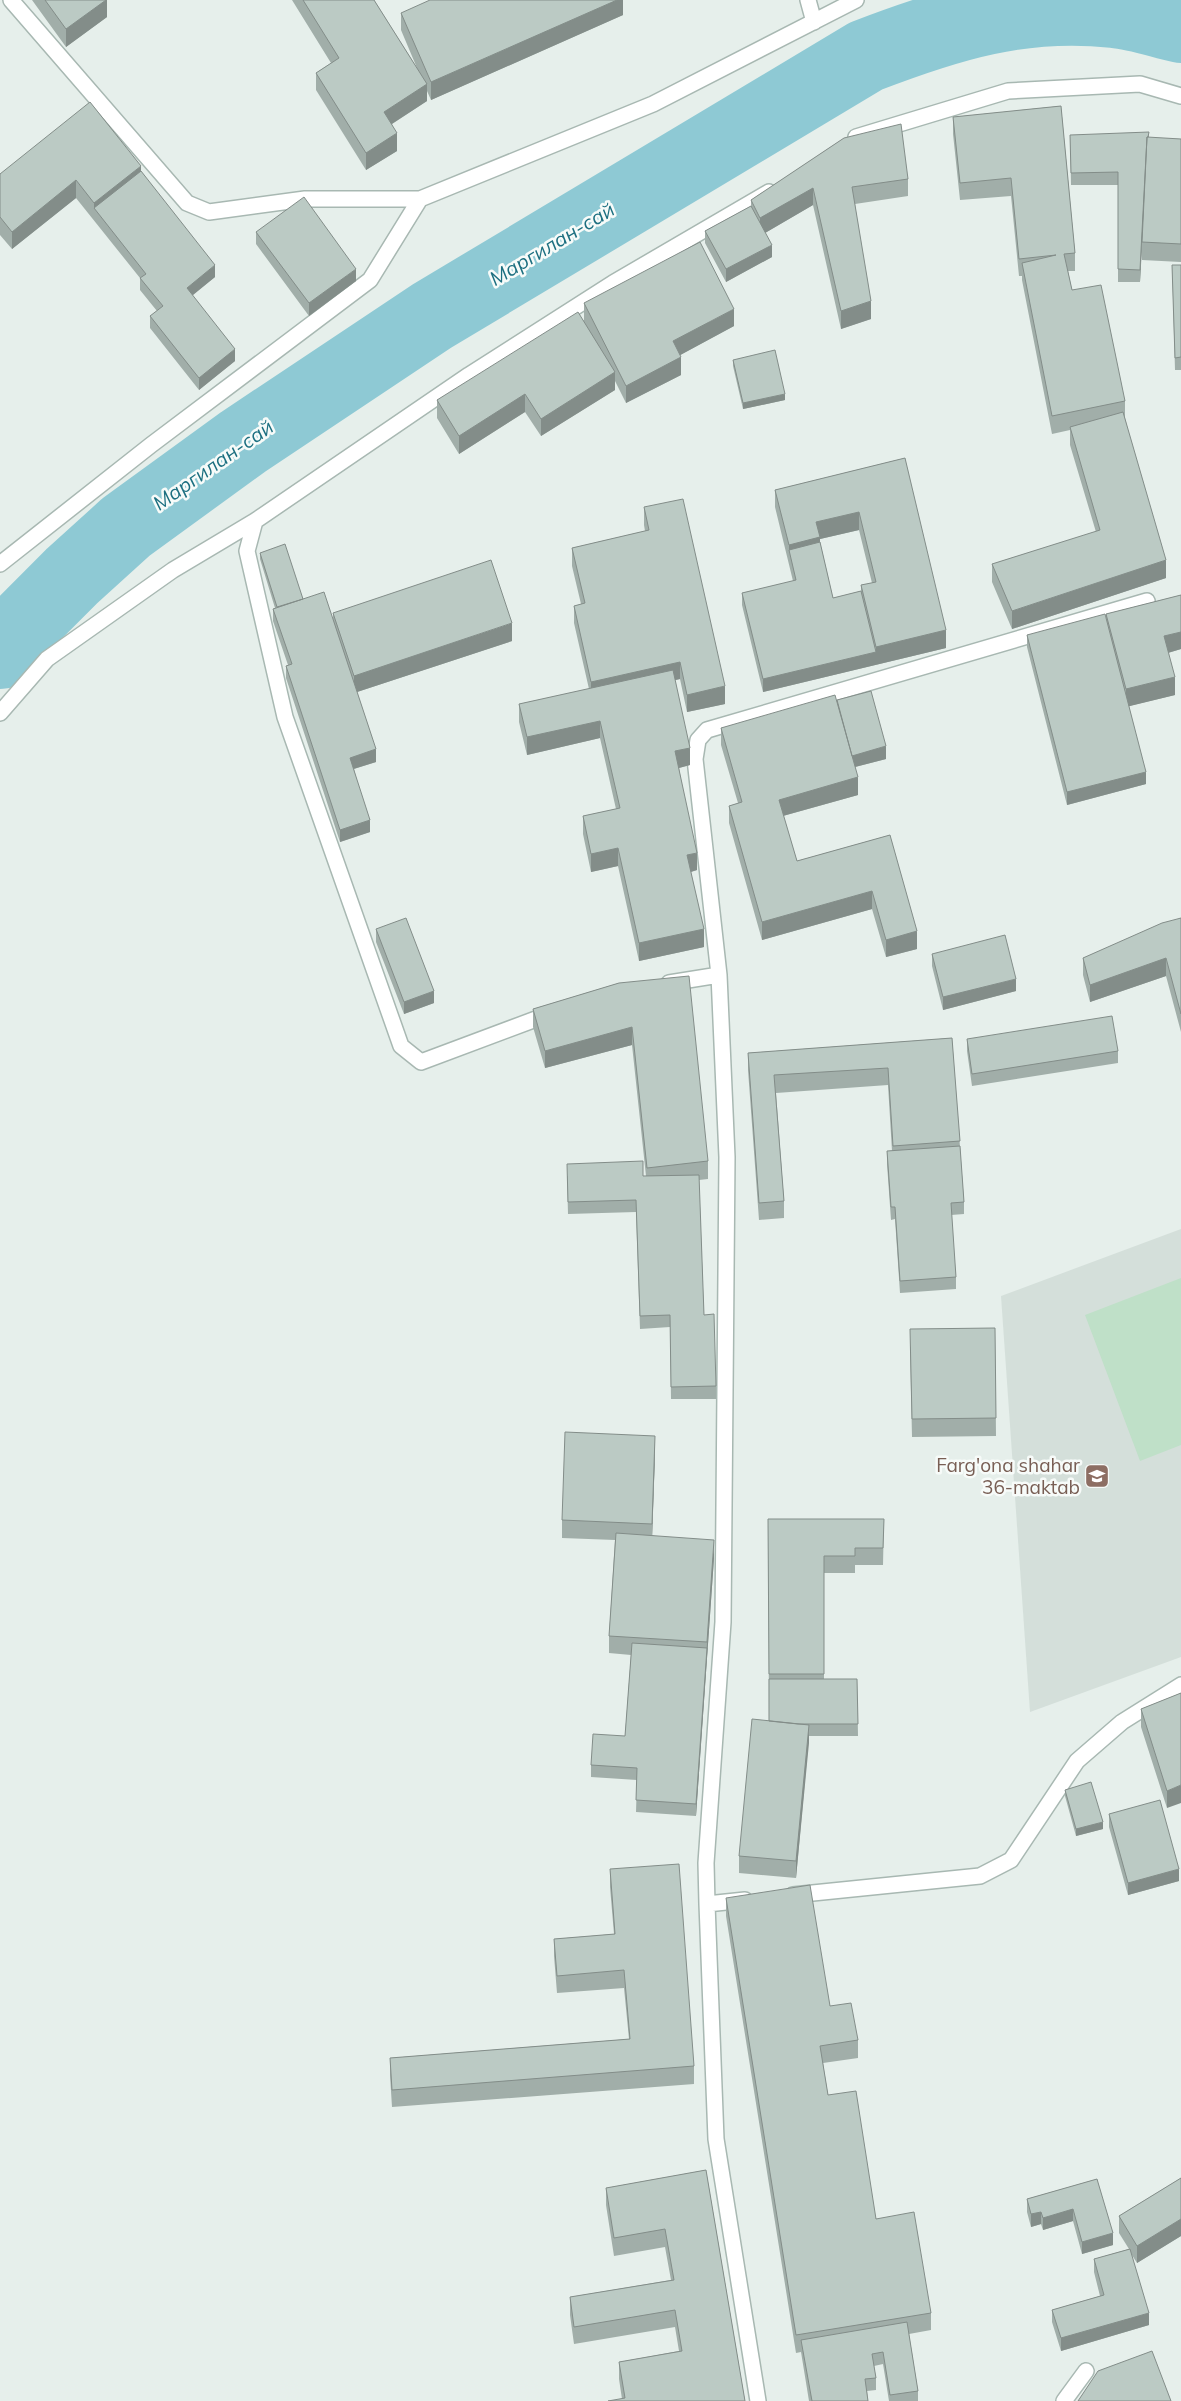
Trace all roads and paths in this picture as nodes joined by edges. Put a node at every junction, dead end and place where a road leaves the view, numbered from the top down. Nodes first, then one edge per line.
1 (11, 0) edge
2 (808, 0) edge
3 (856, 0) edge
4 (814, 22) junction
5 (1181, 96) edge
6 (844, 145) edge
7 (782, 184) edge
8 (420, 200) junction
9 (255, 521) junction
10 (0, 564) edge
11 (1147, 601) dead end
12 (0, 713) edge
13 (719, 975) junction
14 (652, 986) edge
15 (564, 1008) edge
16 (1181, 1685) edge
17 (775, 1897) edge
18 (756, 1899) edge
19 (707, 1904) junction
20 (1086, 2372) dead end
21 (758, 2401) edge
22 (1064, 2401) edge

1 - 8 street
2 - 4 street
3 - 4 street
4 - 8 street
5 - 6 street
7 - 9 street
8 - 10 street
9 - 12 street
9 - 15 street
11 - 13 street
13 - 14 street
13 - 19 street
16 - 17 street
18 - 19 street
19 - 21 street
20 - 22 street

